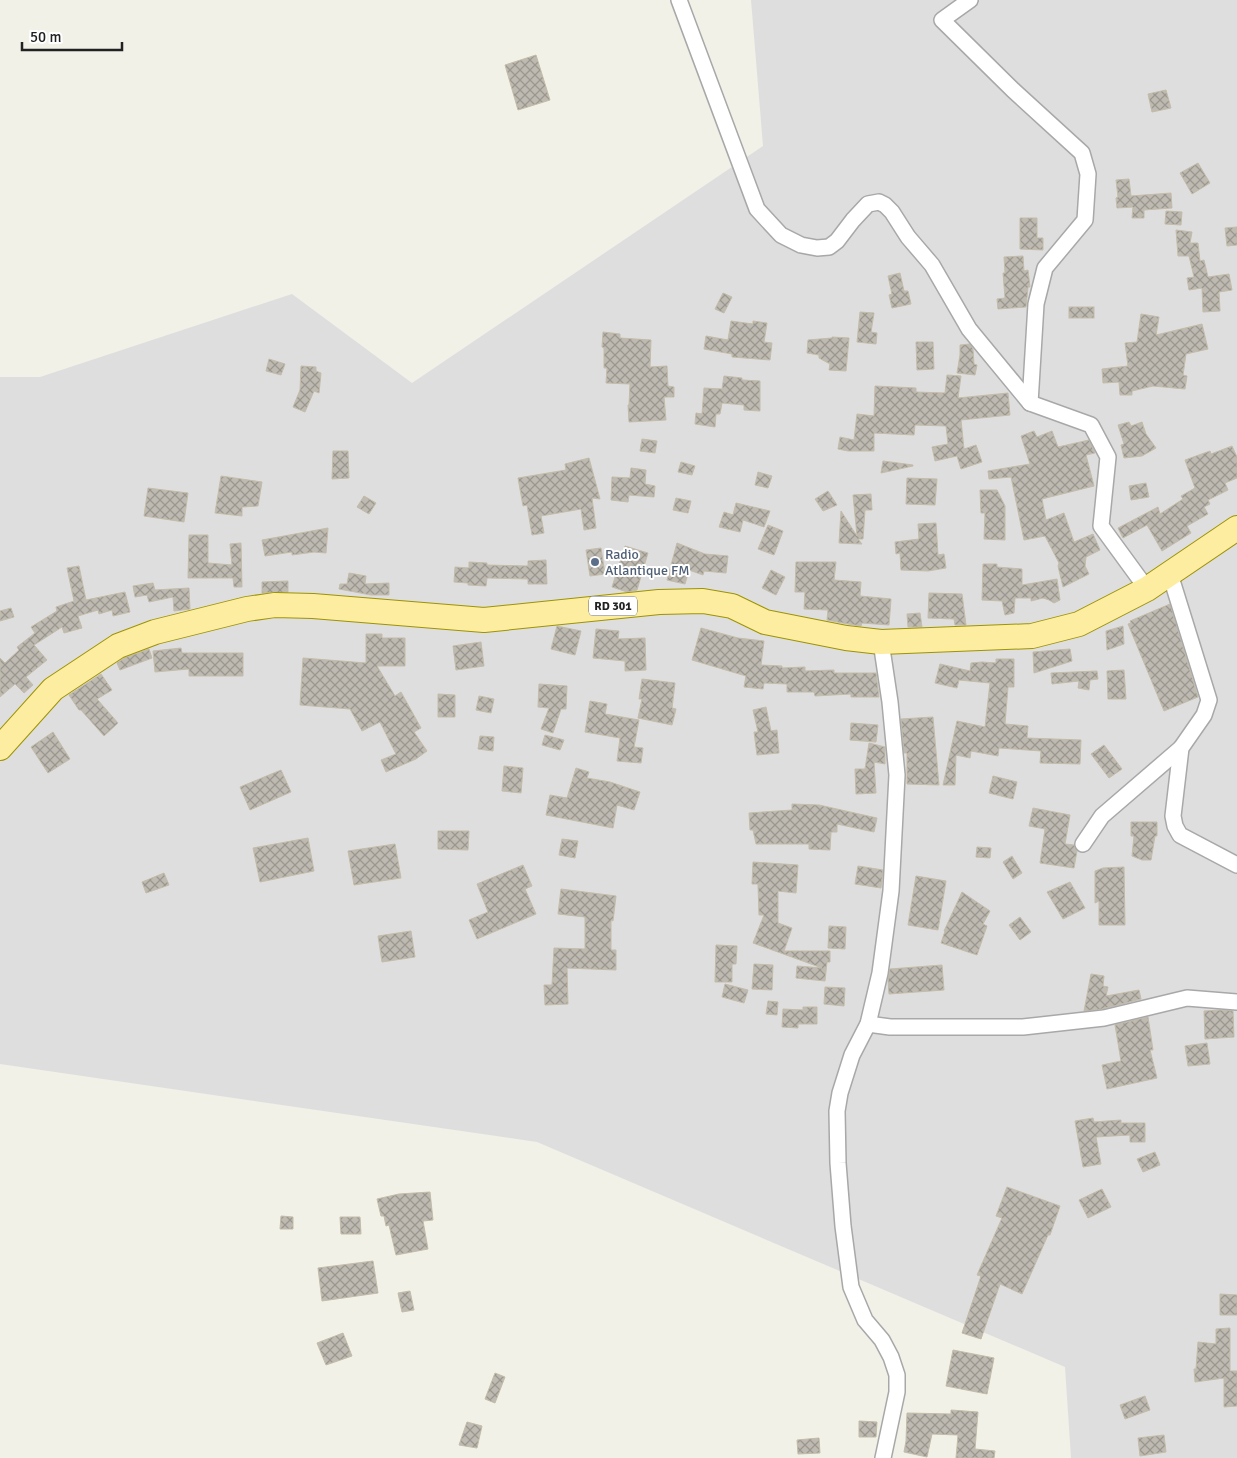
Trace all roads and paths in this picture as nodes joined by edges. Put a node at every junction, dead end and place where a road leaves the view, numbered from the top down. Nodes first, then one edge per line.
1 (679, 0) edge
2 (970, 0) edge
3 (1030, 403) junction
4 (1237, 528) edge
5 (1170, 574) junction
6 (1147, 589) junction
7 (881, 642) junction
8 (0, 748) edge
9 (1181, 748) junction
10 (1083, 844) dead end
11 (1237, 865) edge
12 (1237, 1002) edge
13 (868, 1024) junction
14 (883, 1458) edge

1 - 3 street
2 - 3 street
3 - 6 street
4 - 5 main road, RD 301
5 - 6 main road, RD 301
5 - 9 street
6 - 7 main road, RD 301
7 - 8 main road, RD 301
7 - 13 street
9 - 10 street
9 - 11 street
12 - 13 street
13 - 14 street

